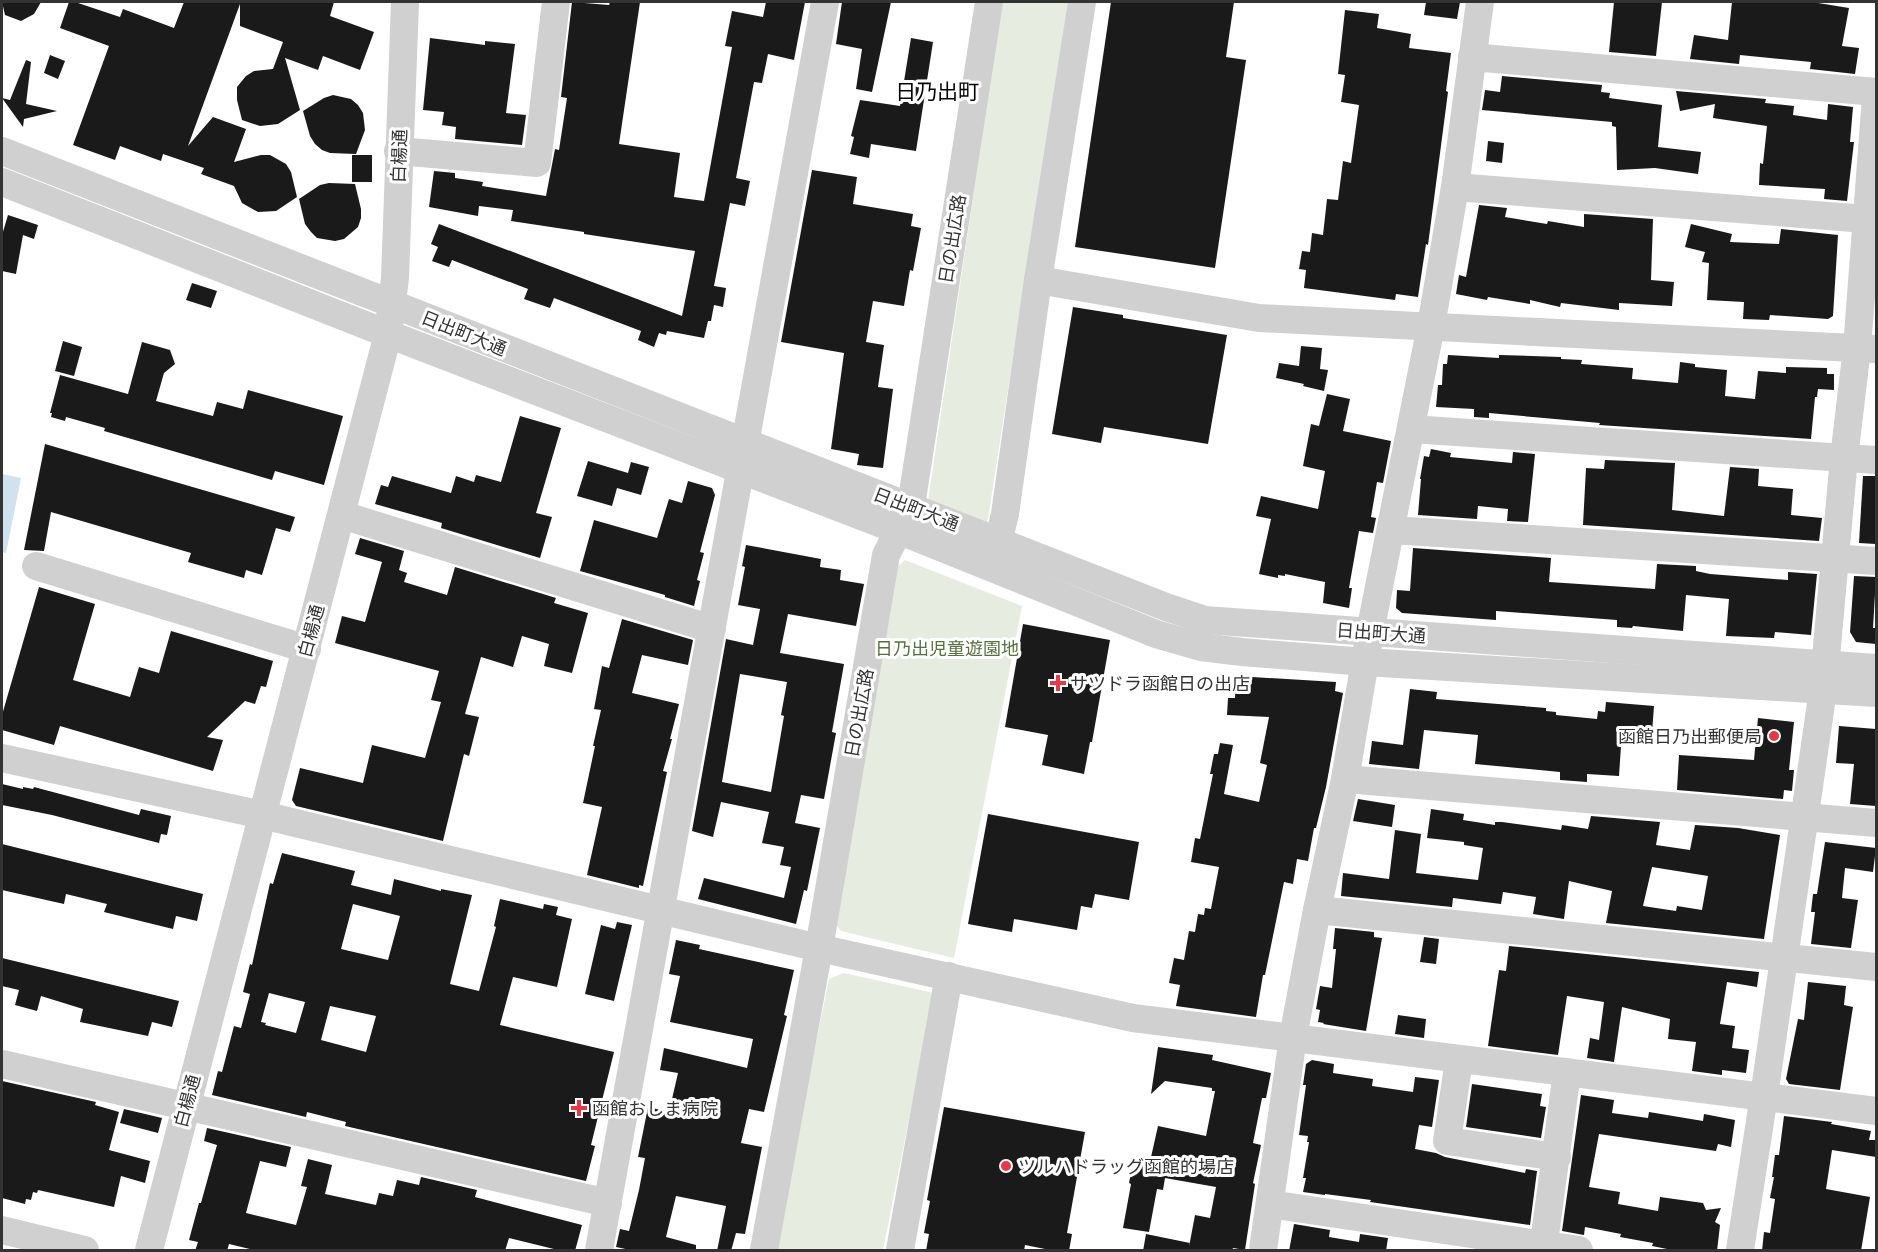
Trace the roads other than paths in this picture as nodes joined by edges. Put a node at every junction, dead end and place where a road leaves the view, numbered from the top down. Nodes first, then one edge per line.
1 (405, 2) edge
2 (556, 2) edge
3 (825, 2) edge
4 (988, 2) edge
5 (1082, 2) edge
6 (1480, 2) edge
7 (1472, 57) junction
8 (1876, 92) edge
9 (1876, 97) edge
10 (2, 151) edge
11 (398, 151) junction
12 (2, 182) edge
13 (1455, 187) junction
14 (1866, 219) junction
15 (1038, 280) junction
16 (392, 304) junction
17 (1431, 326) junction
18 (388, 334) junction
19 (1867, 348) edge
20 (1411, 429) junction
21 (743, 457) junction
22 (1844, 458) junction
23 (1876, 460) edge
24 (342, 515) junction
25 (905, 518) junction
26 (1391, 530) junction
27 (995, 555) junction
28 (1836, 558) junction
29 (1876, 561) edge
30 (36, 567) dead end
31 (712, 629) junction
32 (1370, 632) junction
33 (306, 649) junction
34 (1365, 662) junction
35 (1876, 668) edge
36 (1824, 678) junction
37 (1876, 693) edge
38 (2, 758) edge
39 (1345, 779) junction
40 (262, 815) junction
41 (1804, 817) junction
42 (1876, 823) edge
43 (661, 910) junction
44 (1317, 910) junction
45 (819, 948) junction
46 (1784, 958) junction
47 (1876, 967) edge
48 (949, 976) junction
49 (1293, 1037) junction
50 (1459, 1060) junction
51 (2, 1064) edge
52 (1567, 1072) junction
53 (1764, 1096) junction
54 (186, 1106) junction
55 (1876, 1111) edge
56 (1557, 1157) junction
57 (608, 1203) junction
58 (1270, 1204) junction
59 (2, 1230) edge
60 (1543, 1248) edge
61 (85, 1251) edge
62 (149, 1251) edge
63 (599, 1251) edge
64 (764, 1251) edge
65 (900, 1251) edge
66 (1263, 1251) edge
67 (1579, 1251) edge
68 (1740, 1251) edge

1 - 11 street, 白楊通
2 - 11 street
3 - 21 street
4 - 25 street, 日の出広路
5 - 15 street
6 - 7 street
7 - 8 street
7 - 13 street
9 - 14 street
10 - 16 street, 日出町大通
11 - 16 street, 白楊通
12 - 18 street, 日出町大通
13 - 14 street
13 - 17 street
14 - 19 street
15 - 17 street
15 - 27 street
16 - 18 street, 白楊通
16 - 21 street, 日出町大通
17 - 19 street
17 - 20 street
18 - 21 street, 日出町大通
18 - 24 street, 白楊通
19 - 22 street
20 - 22 street
20 - 26 street
21 - 25 street, 日出町大通
21 - 31 street
22 - 23 street
22 - 28 street
24 - 31 street
24 - 33 street, 白楊通
25 - 27 street, 日出町大通
25 - 45 street, 日の出広路
26 - 28 street
26 - 32 street
27 - 32 street, 日出町大通
27 - 34 street, 日出町大通
28 - 29 street
28 - 36 street
30 - 33 street
31 - 43 street
32 - 34 street
32 - 36 street, 日出町大通
33 - 40 street, 白楊通
34 - 36 street, 日出町大通
34 - 39 street
35 - 36 street, 日出町大通
36 - 37 street, 日出町大通
36 - 41 street
38 - 40 street
39 - 41 street
39 - 44 street
40 - 43 street
40 - 54 street, 白楊通
41 - 42 street
41 - 46 street
43 - 45 street
43 - 57 street
44 - 46 street
44 - 49 street
45 - 48 street
45 - 64 street, 日の出広路
46 - 47 street
46 - 53 street
48 - 49 street
48 - 65 street
49 - 50 street
49 - 58 street
50 - 52 street
50 - 56 street
51 - 54 street
52 - 53 street
52 - 56 street
53 - 55 street
53 - 68 street
54 - 57 street
54 - 62 street, 白楊通
56 - 60 street
57 - 63 street
58 - 60 street
58 - 66 street
59 - 61 street
60 - 67 street

